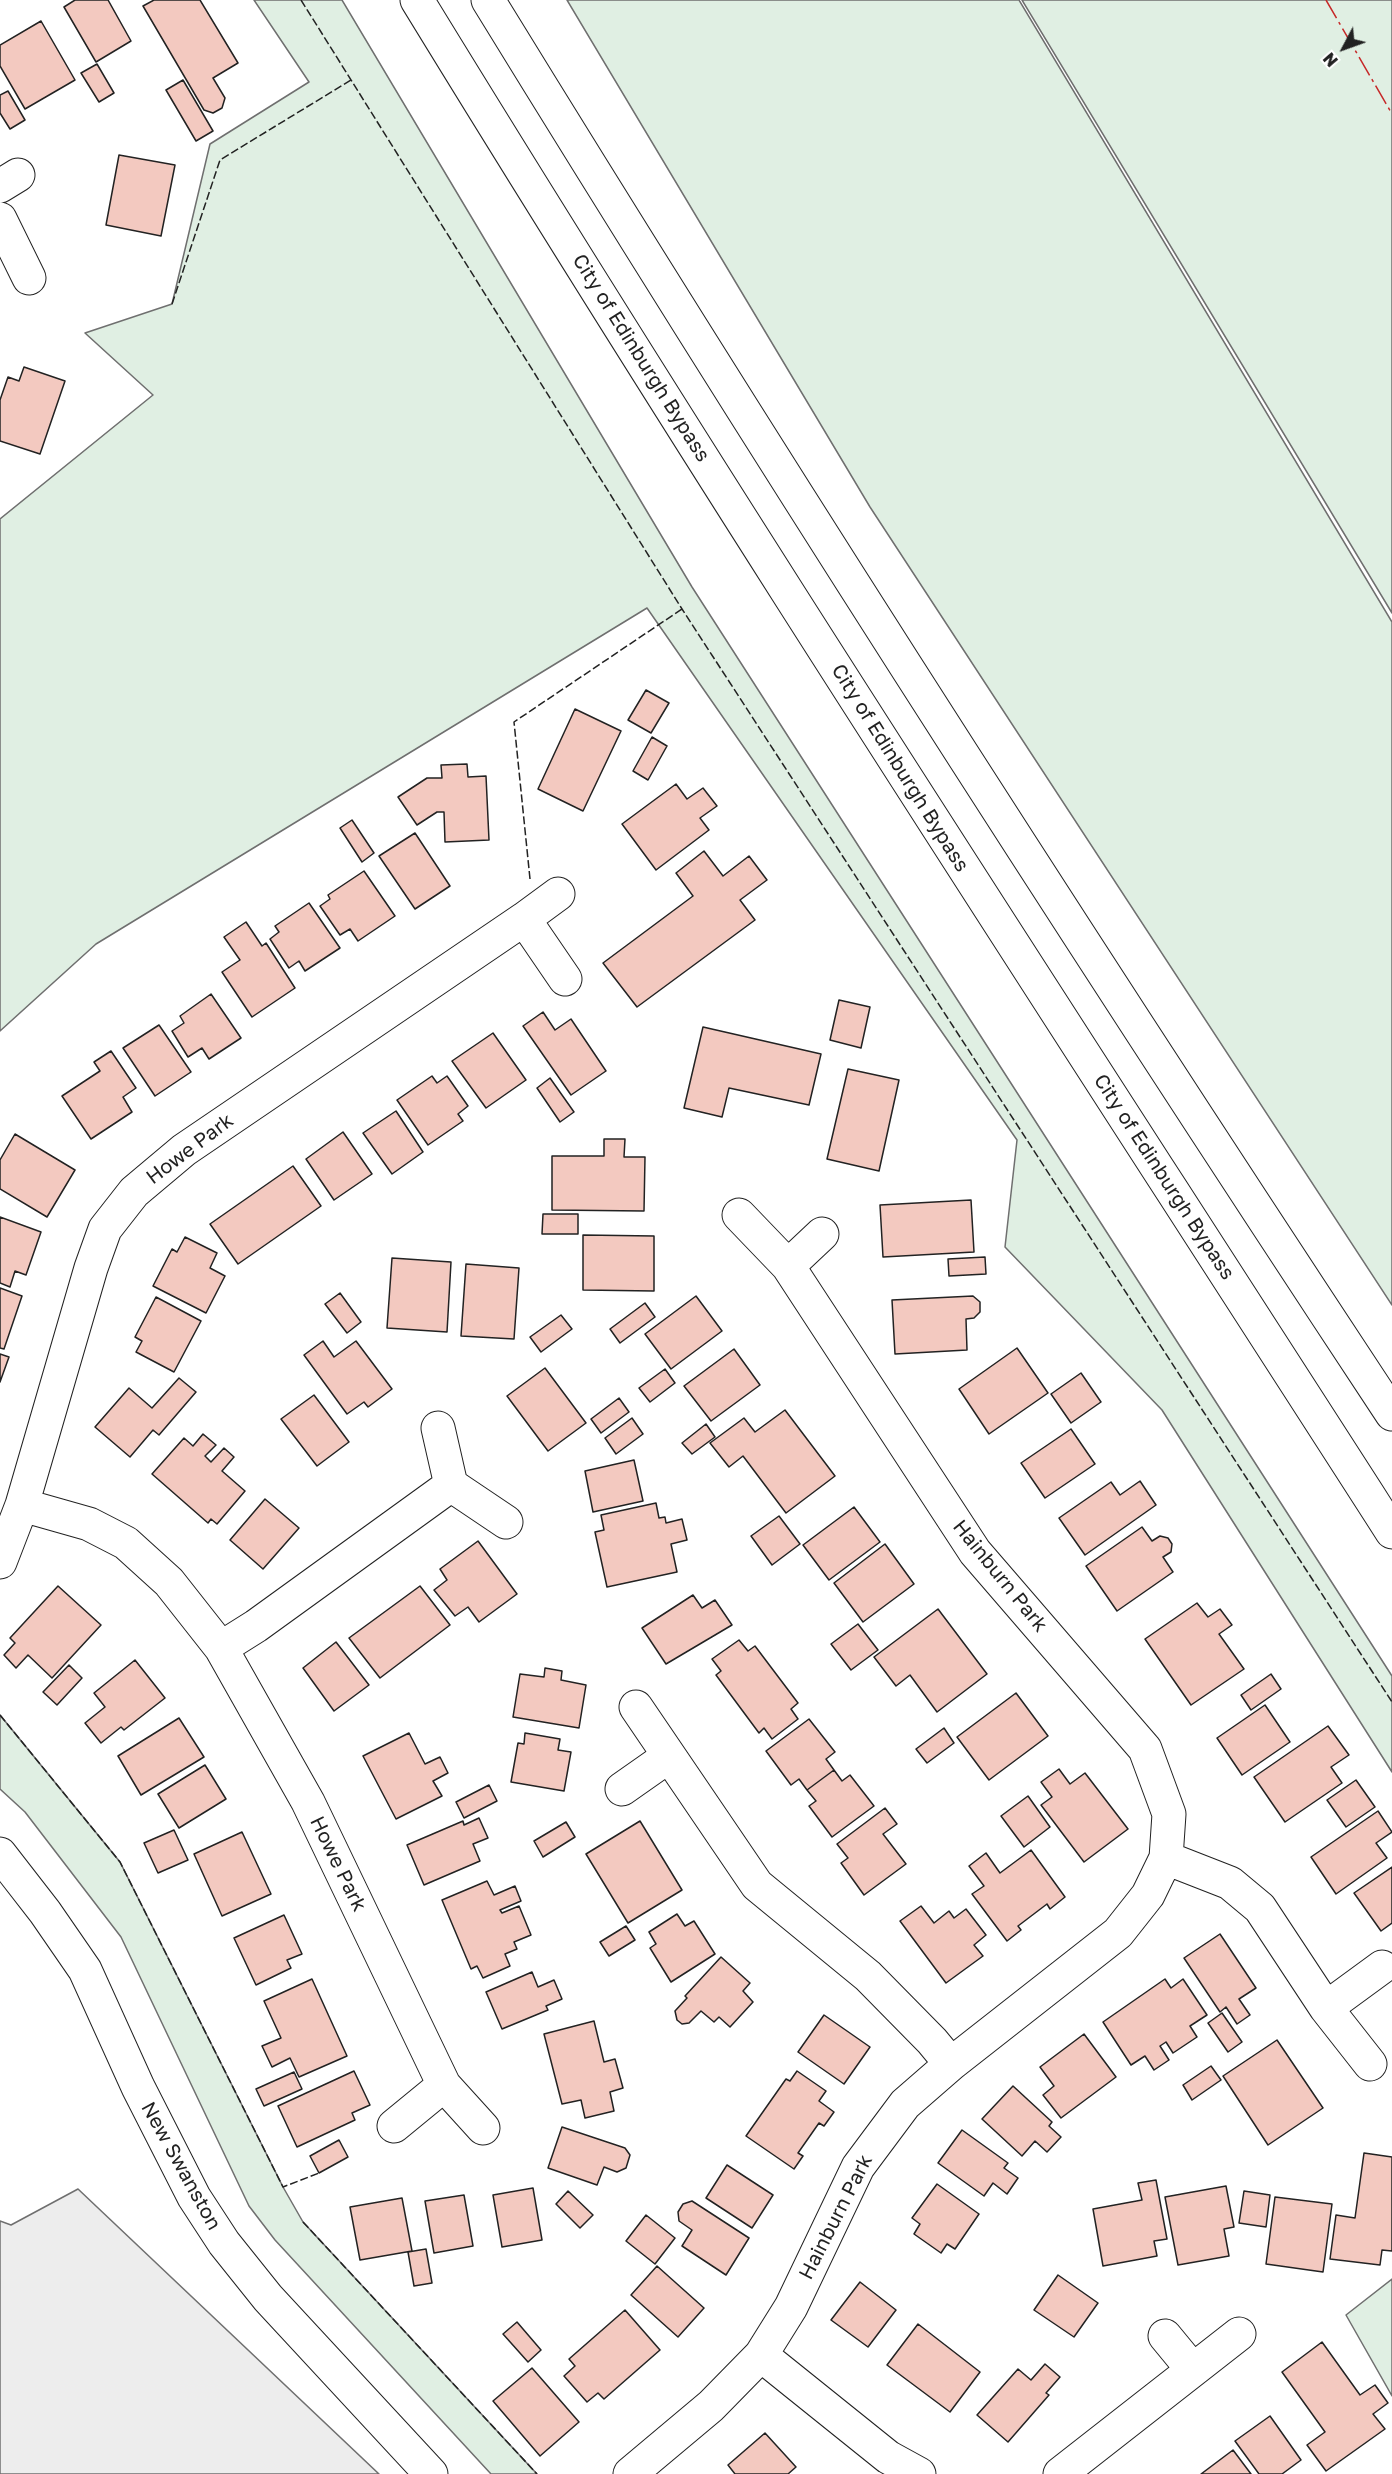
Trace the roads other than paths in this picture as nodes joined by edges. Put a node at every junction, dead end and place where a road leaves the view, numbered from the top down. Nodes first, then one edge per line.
1 (417, 0) edge
2 (488, 0) edge
3 (0, 219) edge
4 (29, 278) dead end
5 (558, 894) dead end
6 (524, 919) junction
7 (565, 980) dead end
8 (739, 1215) dead end
9 (822, 1234) dead end
10 (788, 1266) junction
11 (1392, 1414) edge
12 (438, 1428) dead end
13 (451, 1485) junction
14 (22, 1505) junction
15 (506, 1522) dead end
16 (1392, 1532) edge
17 (0, 1562) edge
18 (221, 1648) junction
19 (636, 1707) dead end
20 (669, 1756) junction
21 (622, 1789) dead end
22 (0, 1854) edge
23 (1166, 1858) junction
24 (1382, 1967) dead end
25 (1326, 2008) junction
26 (951, 2064) junction
27 (1370, 2064) dead end
28 (444, 2085) junction
29 (394, 2126) dead end
30 (483, 2128) dead end
31 (1239, 2334) dead end
32 (1166, 2336) dead end
33 (761, 2355) junction
34 (1193, 2370) junction
35 (431, 2474) edge
36 (630, 2474) edge
37 (919, 2474) edge
38 (1060, 2474) edge

1 - 16 main road, City of Edinburgh Bypass
2 - 11 main road
3 - 4 main road
5 - 6 main road, Howe Park
6 - 7 main road
6 - 14 main road, Howe Park
8 - 10 main road, Hainburn Park
9 - 10 main road
10 - 23 main road, Hainburn Park
12 - 13 main road
13 - 15 main road
13 - 18 main road
14 - 17 main road, Howe Park
14 - 18 main road, Howe Park
18 - 28 main road, Howe Park
19 - 20 main road
20 - 21 main road
20 - 26 main road
22 - 35 main road, New Swanston
23 - 25 main road
23 - 26 main road, Hainburn Park
24 - 25 main road
25 - 27 main road
26 - 33 main road, Hainburn Park
28 - 29 main road
28 - 30 main road, Howe Park
31 - 34 main road
32 - 34 main road
33 - 36 main road, Hainburn Park
33 - 37 main road
34 - 38 main road

